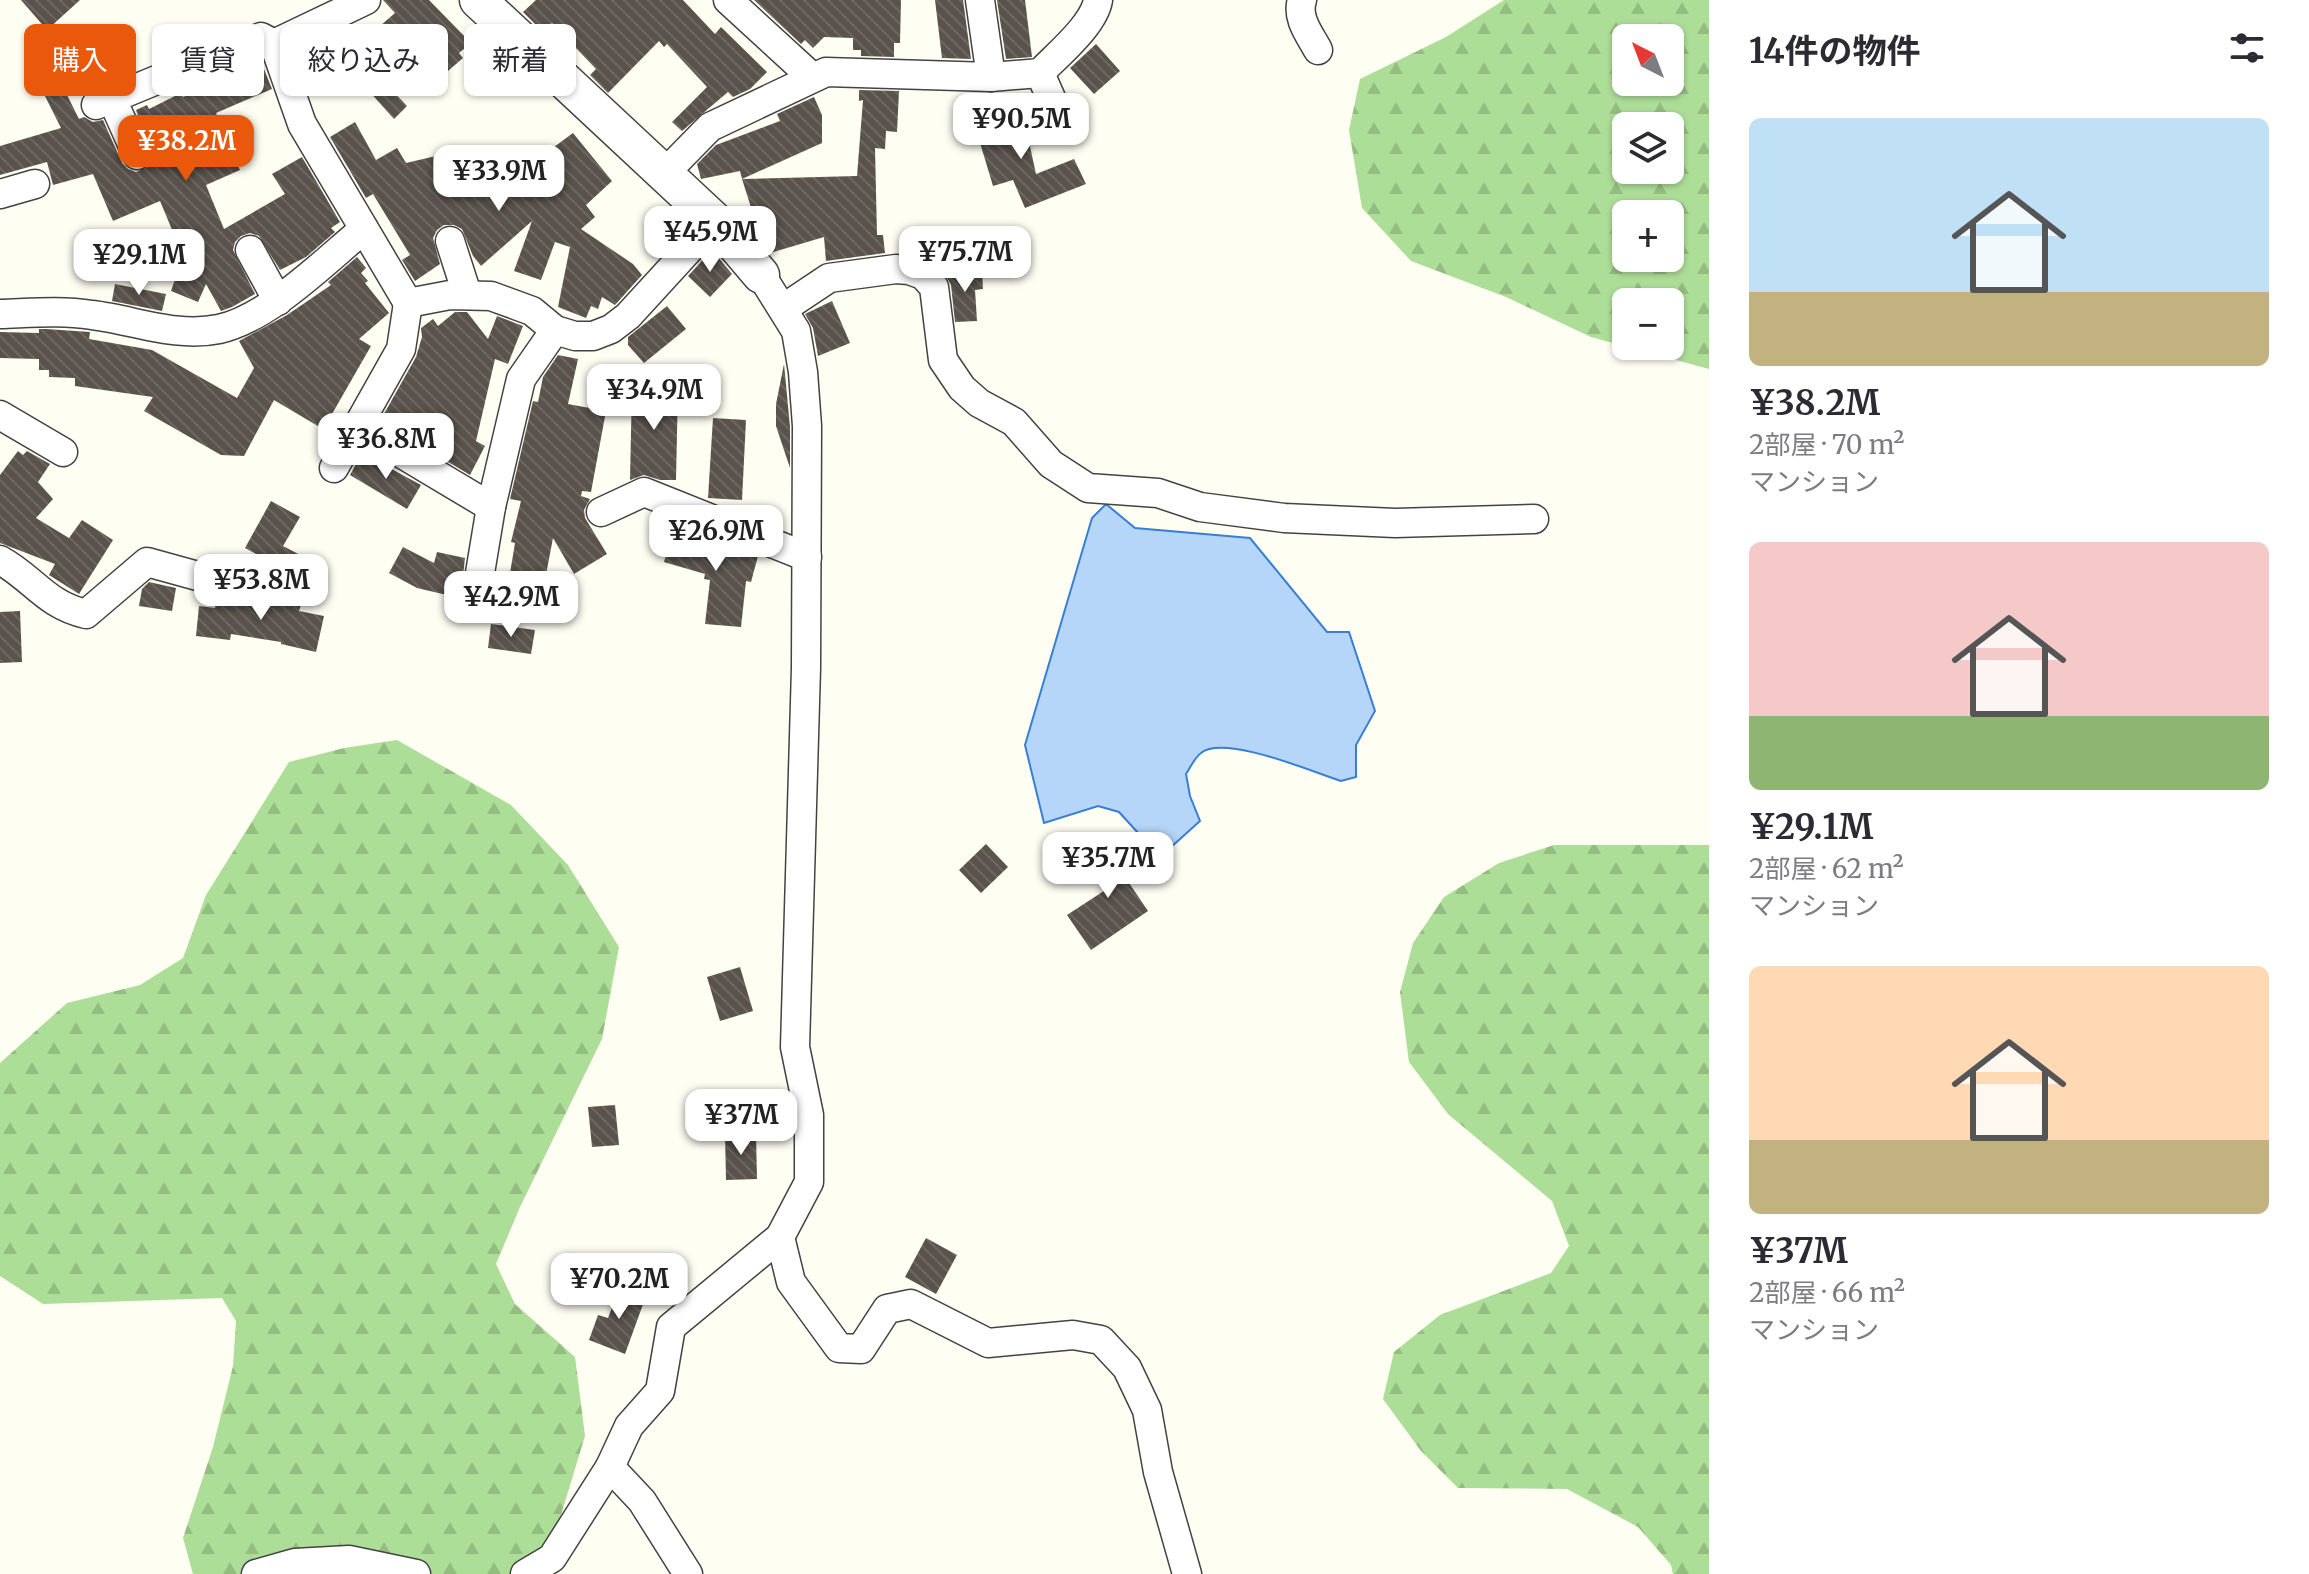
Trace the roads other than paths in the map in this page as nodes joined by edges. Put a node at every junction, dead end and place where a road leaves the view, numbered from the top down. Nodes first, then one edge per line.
1 (366, 0) edge
2 (478, 0) edge
3 (728, 0) edge
4 (980, 0) edge
5 (1098, 0) edge
6 (1302, 0) edge
7 (274, 44) junction
8 (1318, 50) dead end
9 (1040, 73) junction
10 (812, 77) junction
11 (991, 77) junction
12 (1061, 121) dead end
13 (137, 155) dead end
14 (664, 174) junction
15 (35, 184) dead end
16 (0, 194) edge
17 (715, 221) junction
18 (364, 229) junction
19 (450, 241) dead end
20 (250, 250) dead end
21 (761, 275) joint
22 (467, 294) junction
23 (278, 301) junction
24 (408, 303) junction
25 (784, 308) junction
26 (0, 314) edge
27 (555, 330) junction
28 (0, 415) edge
29 (357, 427) junction
30 (63, 452) dead end
31 (334, 468) dead end
32 (491, 507) junction
33 (601, 512) dead end
34 (1534, 519) dead end
35 (807, 557) junction
36 (0, 560) edge
37 (480, 573) dead end
38 (223, 583) dead end
39 (780, 1237) junction
40 (610, 1467) junction
41 (256, 1574) edge
42 (416, 1574) edge
43 (525, 1574) edge
44 (688, 1574) edge
45 (1187, 1574) edge

1 - 7 street
2 - 14 street
3 - 10 street
4 - 11 street
5 - 9 street
6 - 8 street
7 - 13 street
7 - 18 street
9 - 11 street
9 - 12 street
10 - 11 street
10 - 14 street
14 - 17 street
15 - 16 street
17 - 21 street
17 - 27 street
18 - 23 street
18 - 24 street
19 - 22 street
20 - 23 street
21 - 25 street
22 - 24 street
22 - 27 street
23 - 26 street
24 - 29 street
25 - 34 street
25 - 35 street
27 - 32 street
28 - 30 street
29 - 31 street
29 - 32 street
32 - 37 street
33 - 35 street
35 - 39 street
36 - 38 street
39 - 40 street
39 - 45 street
40 - 43 street
40 - 44 street
41 - 42 street

